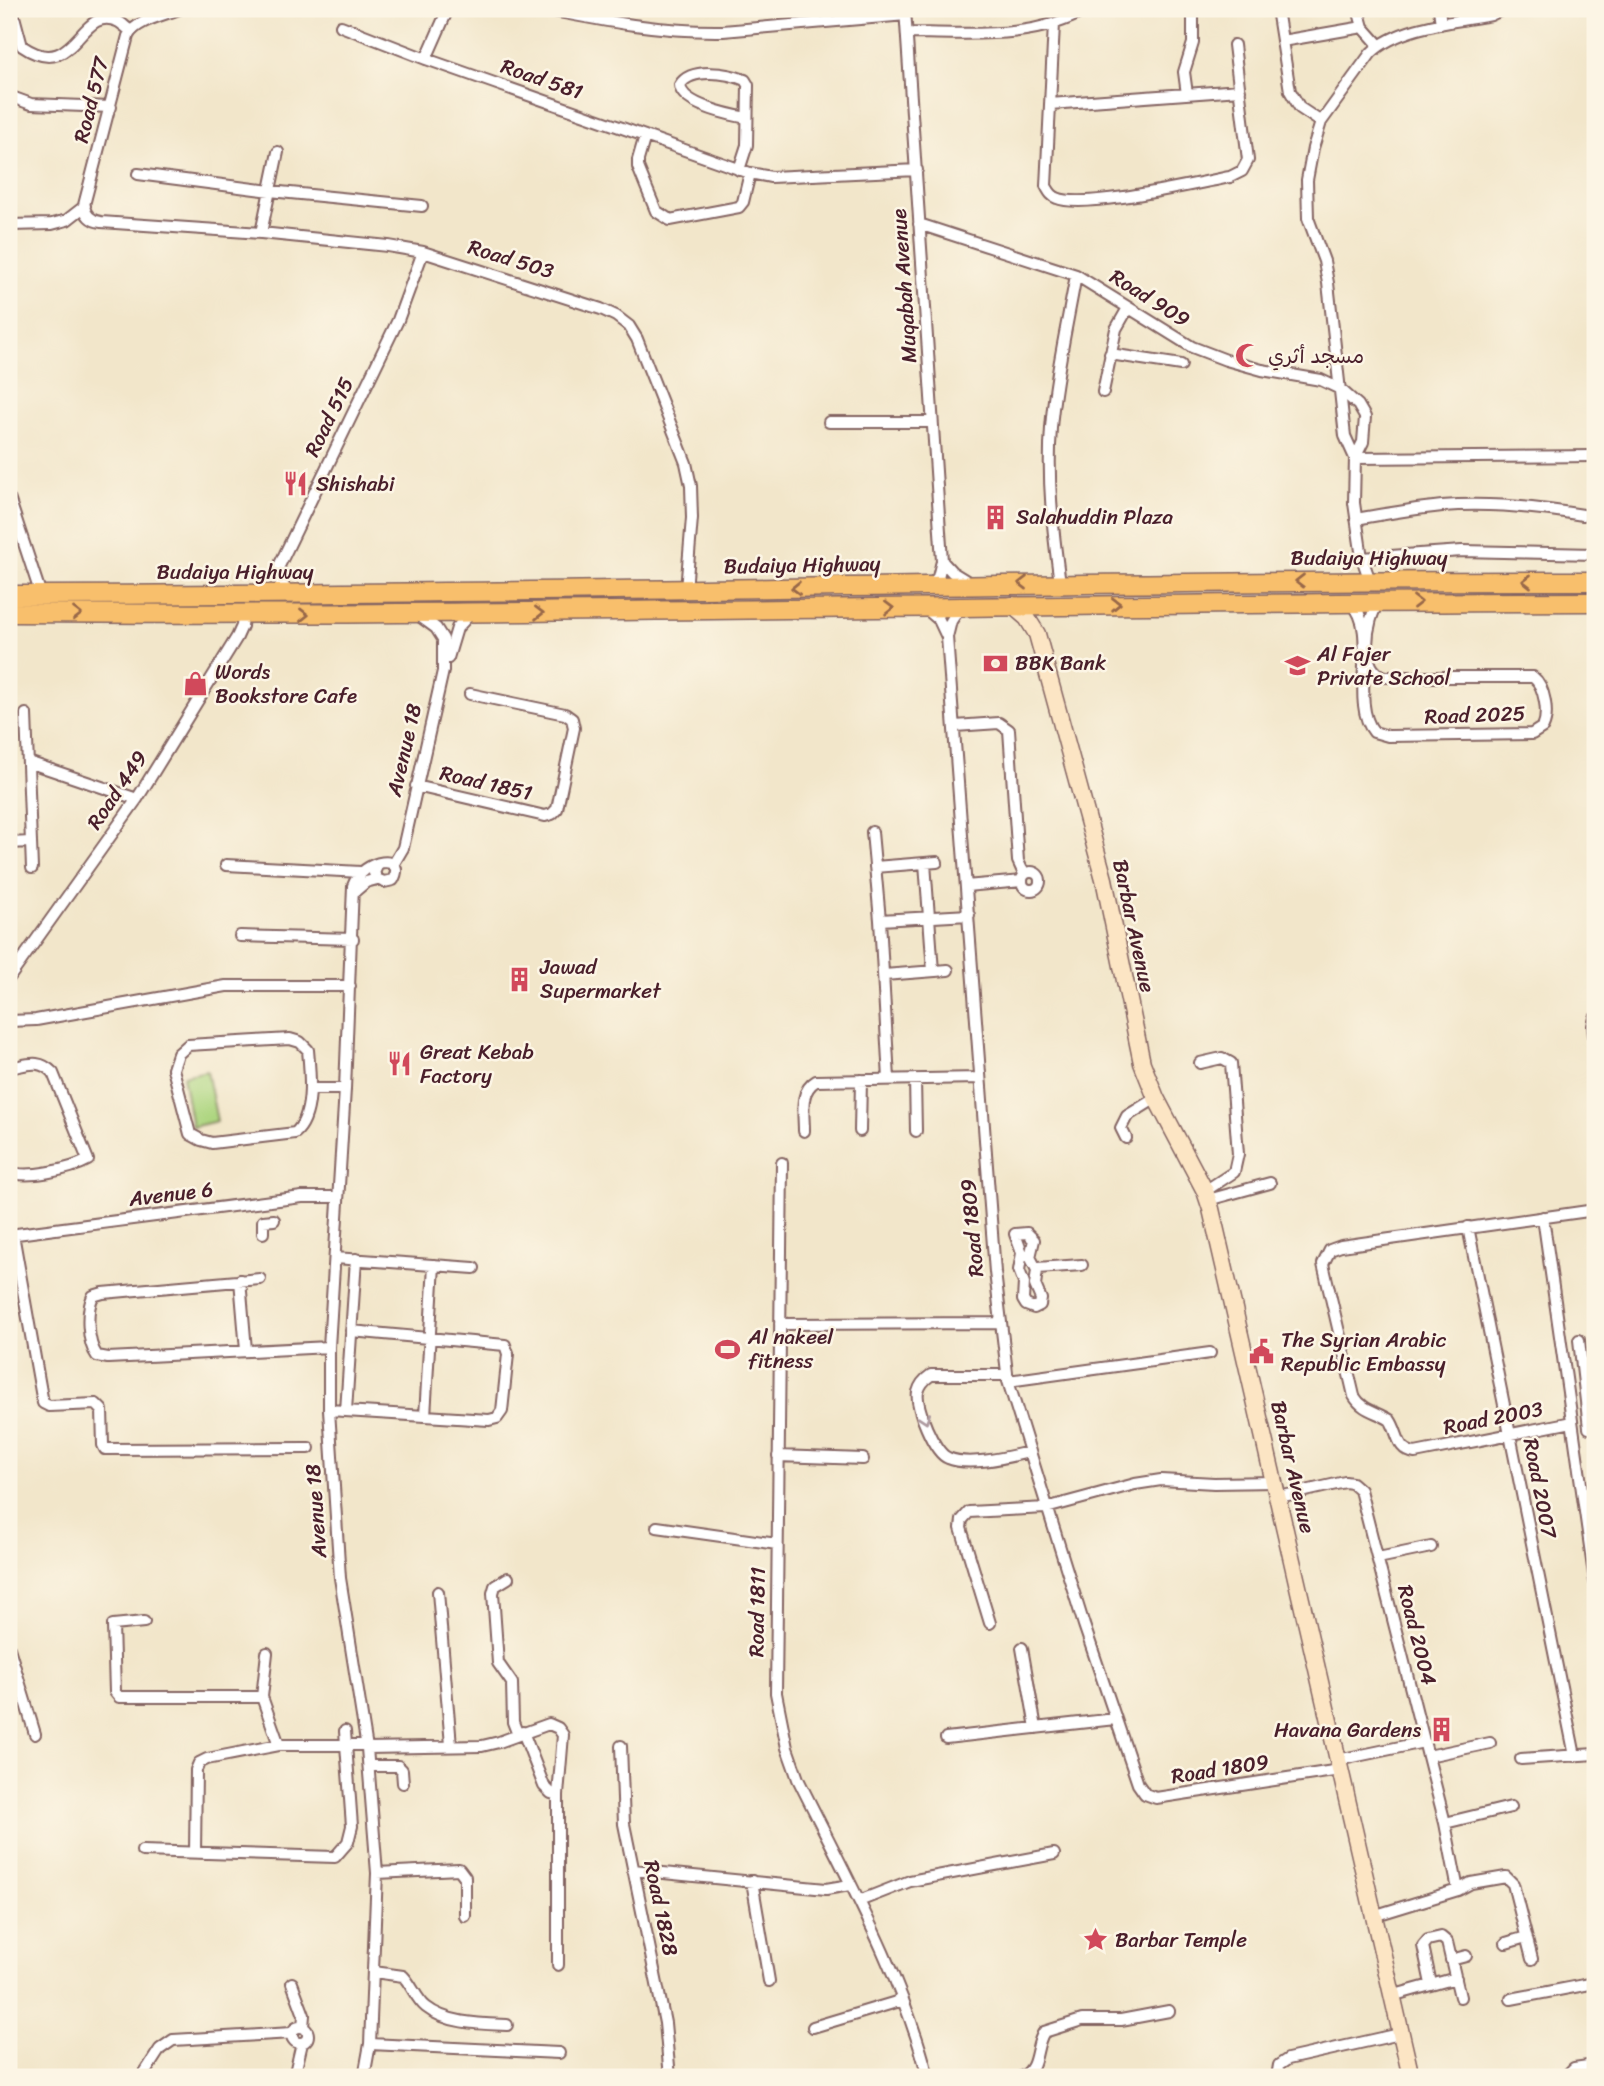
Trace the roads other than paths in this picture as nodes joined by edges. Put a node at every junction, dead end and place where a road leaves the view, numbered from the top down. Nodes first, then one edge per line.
1 (12, 9) edge
2 (179, 9) edge
3 (449, 9) edge
4 (543, 9) edge
5 (1087, 9) edge
6 (1193, 9) edge
7 (1277, 9) edge
8 (1358, 9) edge
9 (1439, 9) edge
10 (1503, 9) edge
11 (905, 12) edge
12 (1054, 24) junction
13 (1441, 24) junction
14 (341, 26) dead end
15 (1363, 27) junction
16 (131, 31) junction
17 (907, 33) junction
18 (1282, 41) junction
19 (1234, 44) dead end
20 (1379, 45) junction
21 (426, 59) junction
22 (1240, 90) junction
23 (1187, 94) junction
24 (9, 96) edge
25 (1050, 104) junction
26 (111, 107) junction
27 (747, 118) junction
28 (1321, 122) junction
29 (645, 136) junction
30 (278, 152) dead end
31 (917, 170) junction
32 (745, 172) junction
33 (138, 174) dead end
34 (270, 191) junction
35 (85, 206) junction
36 (422, 206) dead end
37 (919, 224) junction
38 (9, 225) edge
39 (261, 233) junction
40 (423, 253) junction
41 (1076, 275) junction
42 (1128, 308) junction
43 (1110, 354) junction
44 (1181, 365) dead end
45 (1340, 389) junction
46 (1103, 392) dead end
47 (829, 422) dead end
48 (932, 422) junction
49 (1595, 456) edge
50 (1355, 458) junction
51 (9, 498) edge
52 (1583, 515) dead end
53 (1356, 519) junction
54 (1595, 554) edge
55 (1362, 558) junction
56 (943, 561) junction
57 (1370, 581) junction
58 (1595, 581) edge
59 (1060, 583) junction
60 (971, 584) junction
61 (931, 585) junction
62 (854, 587) junction
63 (686, 590) junction
64 (9, 595) edge
65 (41, 595) junction
66 (290, 595) junction
67 (1350, 602) junction
68 (1379, 602) junction
69 (1595, 602) edge
70 (1050, 604) junction
71 (1012, 605) junction
72 (961, 606) junction
73 (924, 607) junction
74 (855, 608) junction
75 (9, 613) edge
76 (470, 614) junction
77 (243, 615) junction
78 (418, 615) junction
79 (1037, 634) junction
80 (947, 637) junction
81 (443, 671) junction
82 (1387, 677) junction
83 (1364, 692) junction
84 (470, 694) dead end
85 (26, 714) dead end
86 (955, 726) junction
87 (28, 762) junction
88 (416, 786) junction
89 (137, 799) junction
90 (872, 832) dead end
91 (31, 842) junction
92 (9, 843) edge
93 (937, 862) dead end
94 (385, 863) junction
95 (925, 863) junction
96 (226, 865) dead end
97 (875, 867) junction
98 (32, 868) dead end
99 (361, 872) junction
100 (377, 879) junction
101 (966, 886) junction
102 (353, 894) junction
103 (969, 915) junction
104 (929, 918) junction
105 (880, 920) junction
106 (240, 936) dead end
107 (353, 939) junction
108 (948, 970) dead end
109 (933, 971) junction
110 (884, 975) junction
111 (9, 978) edge
112 (350, 986) junction
113 (1595, 1018) edge
114 (9, 1021) edge
115 (1595, 1046) edge
116 (1200, 1063) dead end
117 (9, 1068) edge
118 (979, 1078) junction
119 (889, 1079) junction
120 (915, 1079) junction
121 (861, 1080) junction
122 (311, 1089) junction
123 (345, 1089) junction
124 (1156, 1098) junction
125 (916, 1130) dead end
126 (804, 1131) dead end
127 (860, 1131) dead end
128 (1125, 1138) dead end
129 (782, 1163) dead end
130 (9, 1171) edge
131 (1270, 1183) dead end
132 (1206, 1196) junction
133 (338, 1197) junction
134 (260, 1202) junction
135 (1595, 1210) edge
136 (1543, 1217) junction
137 (267, 1225) dead end
138 (1468, 1227) junction
139 (1015, 1234) junction
140 (11, 1235) edge
141 (1003, 1235) dead end
142 (1026, 1255) junction
143 (335, 1258) junction
144 (356, 1259) junction
145 (1082, 1264) dead end
146 (434, 1265) junction
147 (474, 1268) dead end
148 (1037, 1268) junction
149 (1007, 1271) junction
150 (260, 1279) dead end
151 (240, 1280) junction
152 (1000, 1323) junction
153 (779, 1324) junction
154 (351, 1331) junction
155 (430, 1337) junction
156 (1579, 1340) dead end
157 (329, 1347) junction
158 (246, 1350) junction
159 (1210, 1353) dead end
160 (1007, 1378) junction
161 (329, 1410) junction
162 (346, 1411) junction
163 (425, 1416) junction
164 (1572, 1422) junction
165 (1595, 1427) edge
166 (1509, 1434) junction
167 (309, 1448) dead end
168 (1028, 1452) junction
169 (778, 1456) junction
170 (863, 1459) dead end
171 (1277, 1490) junction
172 (1046, 1508) junction
173 (657, 1527) dead end
174 (777, 1544) junction
175 (1431, 1546) dead end
176 (1378, 1558) junction
177 (508, 1578) dead end
178 (1595, 1582) edge
179 (438, 1592) dead end
180 (144, 1622) dead end
181 (990, 1623) dead end
182 (9, 1648) edge
183 (1022, 1648) dead end
184 (267, 1653) dead end
185 (262, 1697) junction
186 (1115, 1719) junction
187 (1035, 1728) junction
188 (345, 1731) dead end
189 (521, 1733) junction
190 (35, 1734) dead end
191 (946, 1738) dead end
192 (1424, 1742) junction
193 (1490, 1743) dead end
194 (279, 1745) junction
195 (346, 1745) junction
196 (451, 1745) junction
197 (621, 1746) dead end
198 (367, 1747) junction
199 (1595, 1755) edge
200 (1427, 1756) junction
201 (1575, 1756) junction
202 (1521, 1759) dead end
203 (1339, 1765) junction
204 (369, 1766) junction
205 (403, 1783) dead end
206 (558, 1795) junction
207 (1511, 1807) dead end
208 (1444, 1823) junction
209 (142, 1851) dead end
210 (195, 1853) junction
211 (1054, 1854) dead end
212 (634, 1870) junction
213 (377, 1873) junction
214 (752, 1881) junction
215 (850, 1885) junction
216 (1458, 1890) junction
217 (859, 1901) junction
218 (465, 1916) dead end
219 (1373, 1916) junction
220 (1526, 1937) junction
221 (1506, 1943) dead end
222 (1465, 1956) dead end
223 (1532, 1959) dead end
224 (1451, 1960) junction
225 (558, 1965) dead end
226 (374, 1972) junction
227 (1456, 1978) junction
228 (769, 1981) dead end
229 (292, 1983) dead end
230 (1595, 1983) edge
231 (1432, 1984) junction
232 (1391, 1996) junction
233 (1460, 1997) dead end
234 (1511, 1999) dead end
235 (903, 2000) junction
236 (1169, 2011) dead end
237 (508, 2025) dead end
238 (813, 2026) dead end
239 (303, 2027) junction
240 (292, 2034) junction
241 (1400, 2034) junction
242 (302, 2043) junction
243 (370, 2044) junction
244 (559, 2053) dead end
245 (1595, 2065) edge
246 (142, 2077) edge
247 (294, 2077) edge
248 (364, 2077) edge
249 (670, 2077) edge
250 (928, 2077) edge
251 (1021, 2077) edge
252 (1277, 2077) edge
253 (1411, 2077) edge
254 (1565, 2077) edge

1 - 16 street
2 - 16 street
3 - 21 street
4 - 11 street
5 - 12 street
6 - 23 street
7 - 18 street
8 - 15 street
9 - 13 street
10 - 13 street
11 - 17 street, Muqabah Avenue
12 - 17 street
12 - 25 street
13 - 20 street
14 - 21 street, Road 581
15 - 18 street
15 - 20 street
16 - 26 street, Road 577
17 - 31 street, Muqabah Avenue
18 - 28 street
19 - 22 street
20 - 28 street
21 - 29 street, Road 581
22 - 23 street
22 - 25 street
23 - 25 street
24 - 26 street
26 - 35 street, Road 577
27 - 27 street
27 - 32 street
28 - 45 street
29 - 32 street, Road 581
29 - 32 street
30 - 34 street
31 - 32 street, Road 581
31 - 37 street, Muqabah Avenue
33 - 34 street
34 - 36 street
34 - 39 street
35 - 38 street
35 - 39 street, Road 503
37 - 41 street, Road 909
37 - 48 street, Muqabah Avenue
39 - 40 street, Road 503
40 - 63 street, Road 503
40 - 66 street, Road 515
41 - 42 street, Road 909
41 - 59 street
42 - 43 street
42 - 45 street, Road 909
43 - 44 street
43 - 46 street
45 - 50 street
45 - 50 street, Road 909
47 - 48 street
48 - 56 street, Muqabah Avenue
49 - 50 street
50 - 53 street
51 - 65 street
52 - 53 street
53 - 55 street
54 - 55 street
55 - 57 street
56 - 60 street
56 - 61 street
58 -> 57 main road, Budaiya Highway
57 -> 59 main road, Budaiya Highway
59 -> 60 main road, Budaiya Highway
60 - 61 main road, Budaiya Highway
61 - 62 main road, Budaiya Highway
62 -> 63 main road, Budaiya Highway
62 - 74 main road
63 - 66 main road, Budaiya Highway
64 - 65 main road, Budaiya Highway
65 - 66 main road, Budaiya Highway
67 - 68 main road, Budaiya Highway
70 -> 67 main road, Budaiya Highway
67 - 83 street, Road 2025
68 -> 69 main road, Budaiya Highway
68 - 82 street
70 - 71 main road, Budaiya Highway
70 - 79 street
71 - 72 main road, Budaiya Highway
71 - 79 street, Barbar Avenue
72 - 73 main road, Budaiya Highway
72 - 80 street, Road 1809
74 -> 73 main road, Budaiya Highway
73 - 80 street
76 -> 74 main road, Budaiya Highway
75 -> 77 main road, Budaiya Highway
76 - 78 main road, Budaiya Highway
76 - 81 street, Avenue 18
77 -> 78 main road, Budaiya Highway
77 - 89 street, Road 449
78 - 81 street, Avenue 18
79 - 124 street, Barbar Avenue
80 - 86 street, Road 1809
81 - 88 street, Avenue 18
82 - 83 street
82 - 83 street, Road 2025
84 - 88 street, Road 1851
85 - 87 street
86 - 101 street, Road 1809
86 - 101 street
87 - 89 street
87 - 91 street
88 - 94 street, Avenue 18
89 - 111 street, Road 449
90 - 97 street
91 - 92 street
91 - 98 street
93 - 95 street
94 - 99 street
94 - 100 street
94 - 100 street
95 - 97 street
95 - 104 street
96 - 99 street
97 - 105 street
99 - 102 street, Avenue 18
100 - 102 street
101 - 103 street, Road 1809
102 - 107 street, Avenue 18
103 - 104 street
103 - 118 street, Road 1809
104 - 105 street
104 - 109 street
105 - 110 street
106 - 107 street
107 - 112 street, Avenue 18
108 - 109 street
109 - 110 street
110 - 119 street
112 - 114 street
112 - 123 street, Avenue 18
113 - 115 street
116 - 132 street
117 - 130 street
118 - 120 street
118 - 149 street, Road 1809
119 - 120 street
119 - 121 street
120 - 125 street
121 - 126 street
121 - 127 street
122 - 122 street
122 - 123 street
123 - 133 street, Avenue 18
124 - 128 street
124 - 132 street, Barbar Avenue
129 - 153 street, Road 1811
131 - 132 street
132 - 171 street, Barbar Avenue
133 - 134 street, Avenue 6
133 - 143 street, Avenue 18
134 - 137 street
134 - 140 street, Avenue 6
135 - 136 street
136 - 138 street
136 - 164 street
138 - 166 street, Road 2007
138 - 166 street, Road 2003
139 - 141 street
139 - 142 street
139 - 142 street
140 - 167 street
142 - 148 street
142 - 149 street
143 - 144 street
143 - 157 street, Avenue 18
144 - 146 street
144 - 154 street
145 - 148 street
146 - 147 street
146 - 155 street
148 - 149 street
149 - 152 street, Road 1809
150 - 151 street
151 - 158 street
151 - 158 street
152 - 153 street
152 - 160 street, Road 1809
153 - 169 street, Road 1811
154 - 155 street
154 - 162 street
155 - 163 street
155 - 163 street
156 - 165 street
157 - 158 street
157 - 161 street, Avenue 18
159 - 160 street
160 - 168 street, Road 1809
160 -> 168 street
161 - 162 street
161 - 198 street, Avenue 18
162 - 163 street
164 - 166 street, Road 2003
164 - 178 street
166 - 201 street, Road 2007
168 - 172 street, Road 1809
169 - 170 street
169 - 174 street, Road 1811
171 - 172 street
171 - 176 street, Road 2004
171 - 203 street, Barbar Avenue
172 - 181 street
172 - 186 street, Road 1809
173 - 174 street
174 - 215 street, Road 1811
175 - 176 street
176 - 192 street, Road 2004
177 - 189 street
179 - 196 street
180 - 185 street
182 - 190 street
183 - 187 street
184 - 185 street
185 - 194 street
186 - 187 street
186 - 203 street, Road 1809
187 - 191 street
188 - 195 street
189 - 196 street
189 - 206 street
189 - 206 street
192 - 200 street, Road 2004
192 - 203 street, Road 1809
193 - 200 street
194 - 195 street
194 - 210 street
195 - 198 street
195 - 210 street
196 - 198 street
197 - 212 street, Road 1828
198 - 204 street, Avenue 18
199 - 201 street
200 - 208 street, Road 2004
201 - 202 street
203 - 219 street, Barbar Avenue
204 - 205 street
204 - 213 street, Avenue 18
206 - 225 street
207 - 208 street
208 - 216 street, Road 2004
209 - 210 street
211 - 217 street
212 - 214 street
212 - 249 street, Road 1828
213 - 218 street
213 - 226 street, Avenue 18
214 - 215 street
214 - 228 street
215 - 217 street, Road 1811
216 - 219 street
216 - 220 street
217 - 235 street, Road 1811
219 - 232 street, Barbar Avenue
220 - 221 street
220 - 223 street
222 - 224 street
224 - 227 street
224 - 231 street
226 - 237 street
226 - 243 street, Avenue 18
227 - 231 street
227 - 233 street
229 - 239 street
230 - 234 street
231 - 232 street
232 - 241 street, Barbar Avenue
235 - 238 street
235 - 250 street, Road 1811
236 - 251 street
239 - 240 street
239 - 242 street
240 - 242 street
240 - 246 street
241 - 252 street
241 - 253 street, Barbar Avenue
242 - 247 street
243 - 244 street
243 - 248 street, Avenue 18
245 - 254 street

